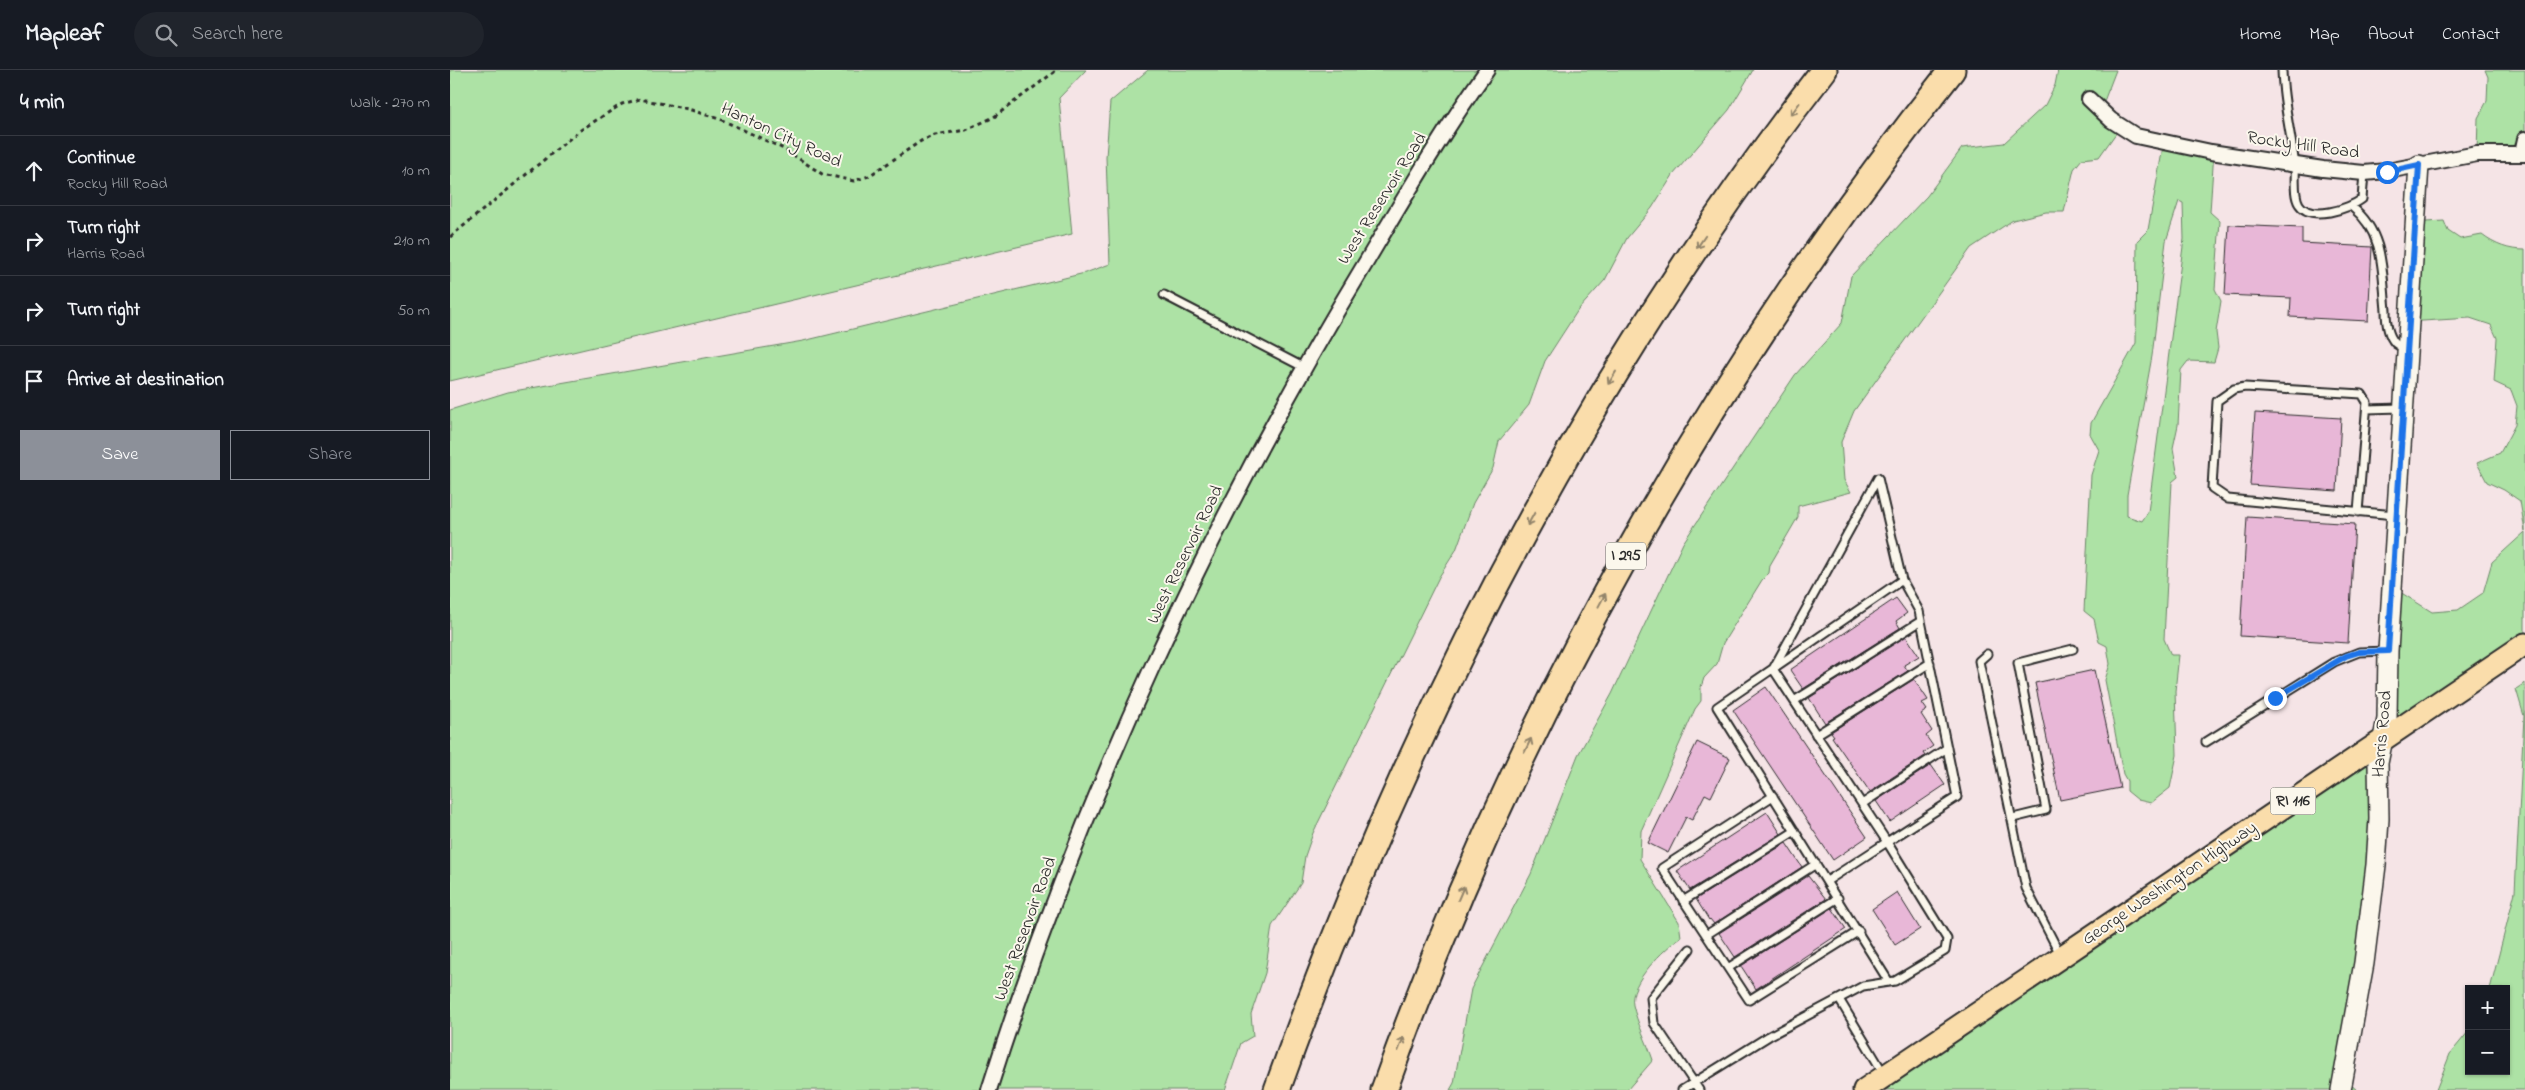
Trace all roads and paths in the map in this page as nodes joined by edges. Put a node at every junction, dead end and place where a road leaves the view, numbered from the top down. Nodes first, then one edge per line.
1 (1057, 70) edge
2 (1487, 70) edge
3 (1824, 70) edge
4 (1952, 70) edge
5 (2282, 70) edge
6 (2088, 99) dead end
7 (2525, 139) edge
8 (2523, 154) edge
9 (2295, 165) junction
10 (2419, 165) junction
11 (2364, 173) junction
12 (2352, 207) junction
13 (450, 238) edge
14 (1164, 295) dead end
15 (2408, 350) junction
16 (1305, 368) junction
17 (2405, 408) junction
18 (2367, 409) junction
19 (2358, 512) junction
20 (2398, 515) junction
21 (1902, 580) junction
22 (1922, 621) junction
23 (2525, 644) edge
24 (2073, 650) dead end
25 (2388, 651) junction
26 (1987, 654) dead end
27 (1930, 663) junction
28 (1773, 669) junction
29 (1794, 701) junction
30 (1816, 735) junction
31 (2383, 740) junction
32 (2206, 742) dead end
33 (1947, 748) junction
34 (1773, 796) junction
35 (1862, 804) junction
36 (2013, 818) junction
37 (1795, 830) junction
38 (1887, 842) junction
39 (1816, 864) junction
40 (1827, 881) junction
41 (1838, 898) junction
42 (1683, 900) junction
43 (1859, 931) junction
44 (1706, 935) junction
45 (1690, 949) dead end
46 (2061, 957) junction
47 (1728, 968) junction
48 (1889, 982) junction
49 (1839, 999) junction
50 (1885, 1076) junction
51 (1694, 1082) junction
52 (988, 1090) edge
53 (1277, 1090) edge
54 (1384, 1090) edge
55 (1682, 1090) edge
56 (1699, 1090) edge
57 (1864, 1090) edge
58 (2341, 1090) edge

1 - 13 path, Hanton City Road
2 - 16 street, West Reservoir Road
3 -> 53 highway
54 -> 4 highway, I 295
5 - 9 lane
6 - 9 street, Rocky Hill Road
7 - 8 street
8 - 10 street, Rocky Hill Road
9 - 11 street, Rocky Hill Road
9 - 12 lane
10 - 11 street, Rocky Hill Road
10 - 15 street, Harris Road
11 - 12 lane
12 - 15 lane
14 - 16 lane
15 - 17 street, Harris Road
16 - 52 street, West Reservoir Road
17 - 18 lane
17 - 20 street, Harris Road
18 - 19 lane
18 - 19 lane
19 - 20 lane
20 - 25 street, Harris Road
21 - 22 lane
21 - 28 lane
21 - 28 lane
22 - 27 lane
22 - 29 lane
23 - 31 main road, George Washington Highway / RI 116
24 - 36 lane
25 - 31 street, Harris Road
25 - 32 lane
26 - 36 lane
27 - 30 lane
27 - 33 lane
28 - 29 lane
28 - 34 lane
29 - 30 lane
30 - 35 lane
31 - 46 main road, George Washington Highway / RI 116
31 - 58 street, Harris Road
33 - 35 lane
33 - 38 lane
34 - 37 lane
34 - 42 lane
35 - 38 lane
36 - 46 lane
37 - 39 lane
37 - 42 lane
38 - 40 lane
38 - 48 lane
39 - 40 lane
39 - 44 lane
40 - 41 lane
41 - 43 lane
41 - 47 lane
42 - 44 lane
43 - 47 lane
43 - 48 lane
44 - 47 lane
45 - 51 lane
46 - 50 main road, George Washington Highway / RI 116
48 - 49 lane
49 - 50 lane
49 - 51 lane
50 - 57 main road, George Washington Highway / RI 116
51 - 55 lane
51 - 56 lane

